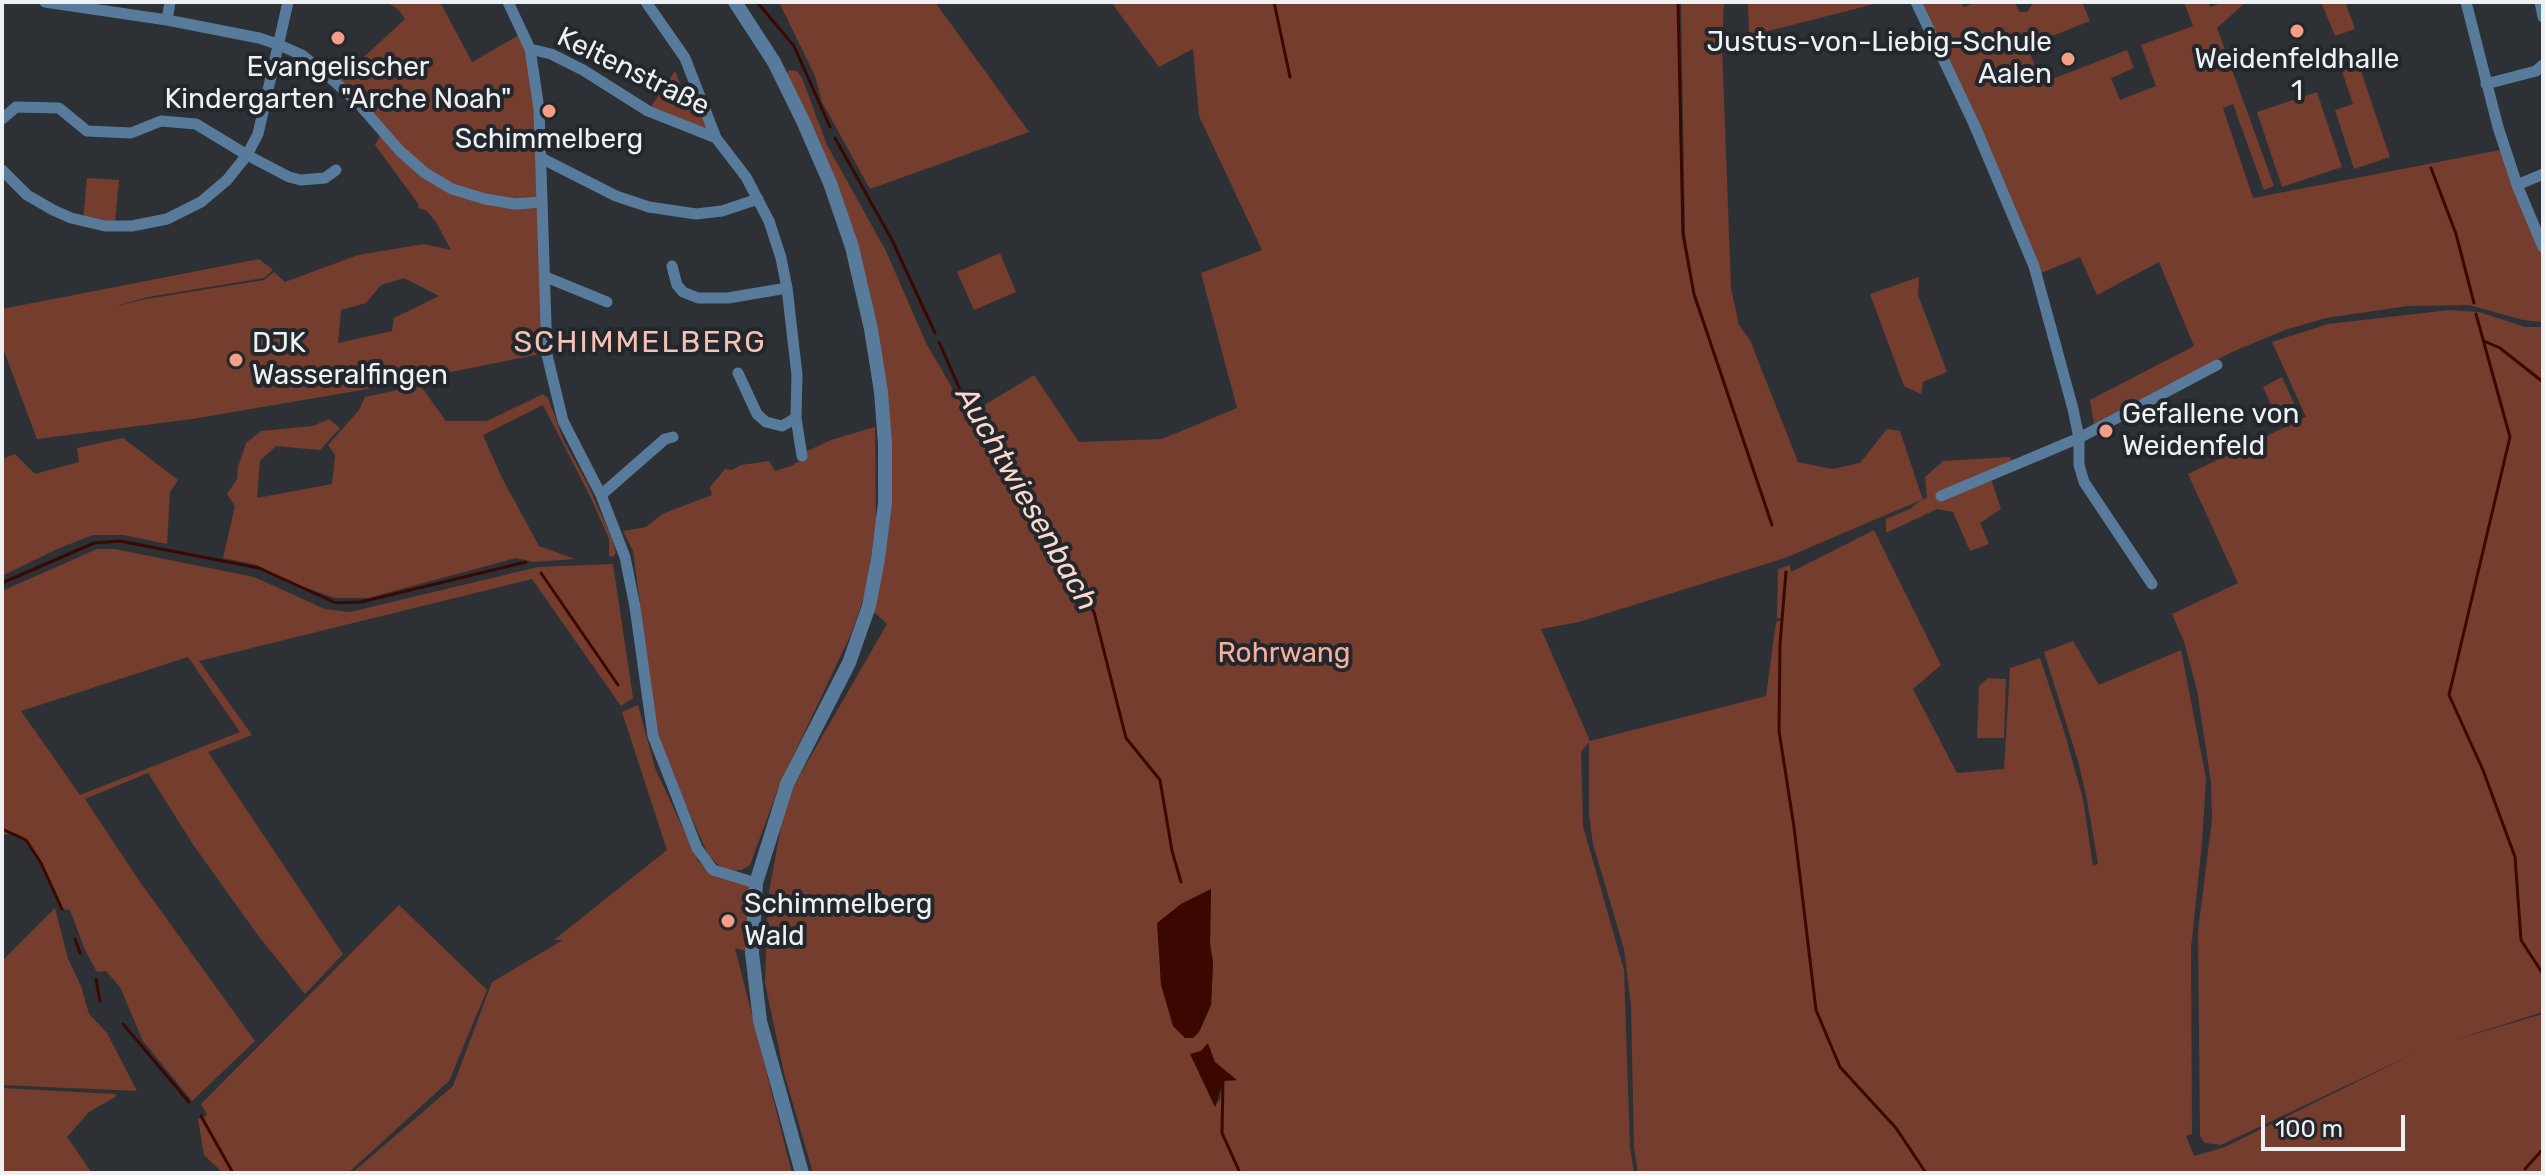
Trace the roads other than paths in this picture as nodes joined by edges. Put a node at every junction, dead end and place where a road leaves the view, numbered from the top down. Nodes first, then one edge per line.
1 (170, 2) edge
2 (288, 2) edge
3 (508, 2) edge
4 (646, 2) edge
5 (735, 2) edge
6 (1916, 2) edge
7 (2466, 2) edge
8 (2540, 2) edge
9 (51, 3) edge
10 (2543, 17) edge
11 (167, 20) junction
12 (277, 44) junction
13 (530, 49) junction
14 (2543, 65) edge
15 (2486, 84) junction
16 (2, 119) edge
17 (716, 138) junction
18 (247, 155) junction
19 (541, 158) junction
20 (2, 170) edge
21 (336, 170) dead end
22 (2543, 174) edge
23 (2517, 185) junction
24 (758, 199) junction
25 (542, 202) junction
26 (2543, 247) edge
27 (672, 266) dead end
28 (546, 277) junction
29 (787, 288) junction
30 (607, 302) dead end
31 (2217, 365) dead end
32 (738, 373) dead end
33 (796, 418) junction
34 (673, 437) dead end
35 (2079, 438) junction
36 (802, 456) dead end
37 (601, 495) junction
38 (1941, 496) dead end
39 (2152, 584) dead end
40 (756, 883) junction
41 (802, 1173) edge

1 - 11 street
2 - 12 street
3 - 13 street
4 - 17 street
5 - 40 street
6 - 35 street
7 - 15 street
8 - 10 street
9 - 11 street
11 - 12 street
12 - 18 street
12 - 25 street
13 - 17 street, Keltenstraße
13 - 19 street
14 - 15 street
15 - 23 street
16 - 18 street
17 - 24 street
18 - 20 street
18 - 21 street
19 - 24 street
19 - 25 street
22 - 23 street
23 - 26 street
24 - 29 street
25 - 28 street
27 - 29 street
28 - 30 street
28 - 37 street
29 - 33 street
31 - 35 street
32 - 33 street
33 - 36 street
34 - 37 street
35 - 38 street
35 - 39 street
37 - 40 street
40 - 41 street

